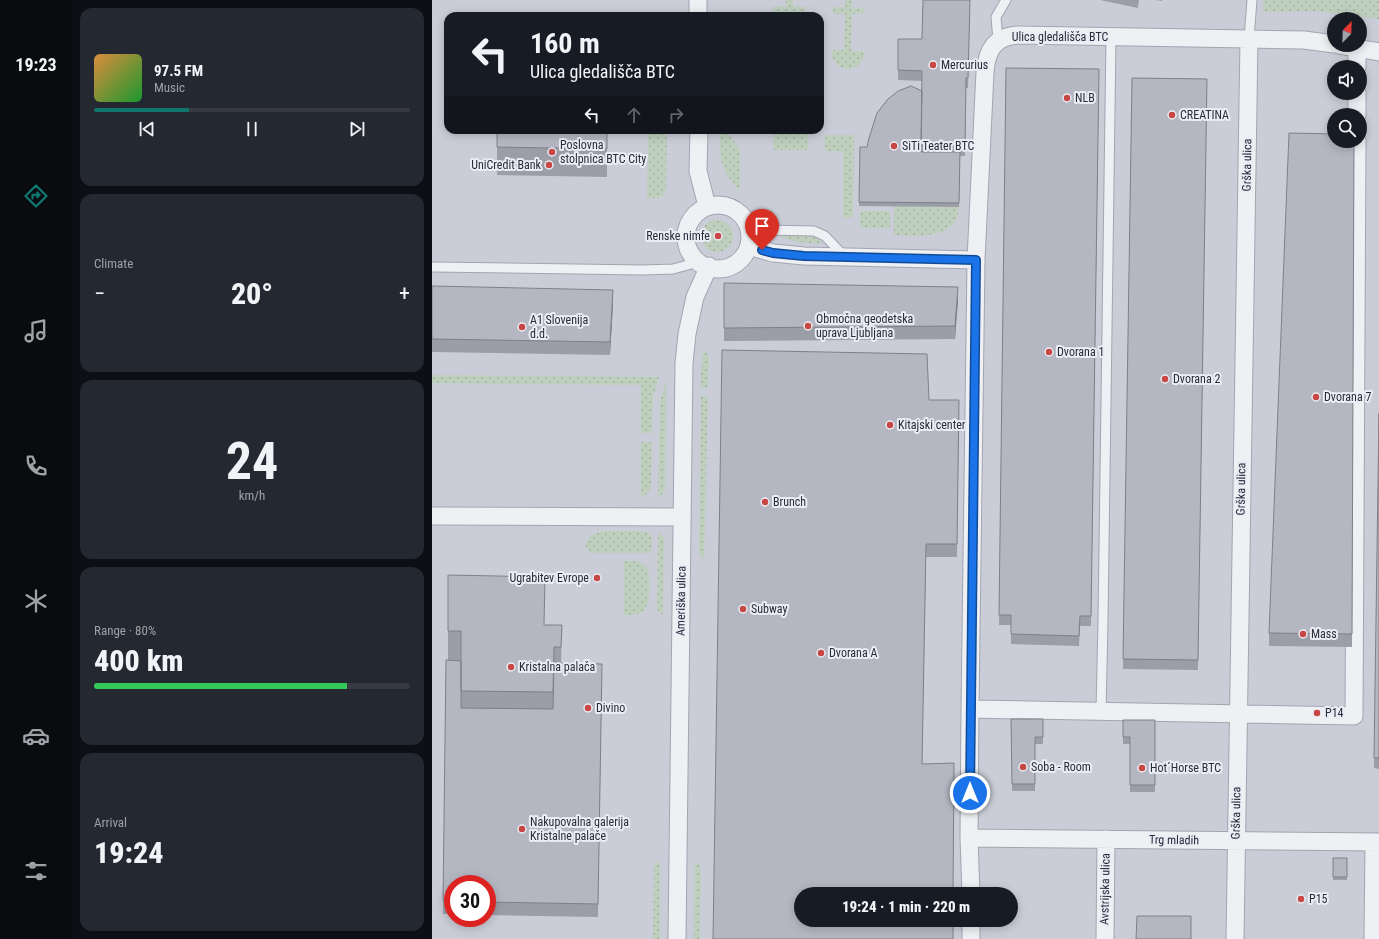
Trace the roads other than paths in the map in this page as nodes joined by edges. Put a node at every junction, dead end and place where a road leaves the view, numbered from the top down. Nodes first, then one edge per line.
1 (698, 0) edge
2 (1006, 0) edge
3 (1252, 0) edge
4 (698, 12) edge
5 (1111, 37) junction
6 (1249, 38) junction
7 (998, 41) junction
8 (1327, 43) edge
9 (1367, 50) edge
10 (1379, 52) edge
11 (698, 134) edge
12 (1357, 148) edge
13 (707, 206) junction
14 (749, 228) junction
15 (749, 246) junction
16 (845, 257) junction
17 (976, 260) junction
18 (704, 264) junction
19 (432, 267) edge
20 (432, 516) edge
21 (682, 516) junction
22 (970, 709) junction
23 (1101, 711) junction
24 (1238, 714) junction
25 (970, 838) junction
26 (1106, 839) junction
27 (1236, 841) junction
28 (1376, 842) edge
29 (972, 887) edge
30 (971, 927) edge
31 (676, 939) edge
32 (971, 939) edge
33 (1104, 939) edge
34 (1235, 939) edge
35 (1373, 939) edge

1 - 4 street
2 - 7 lane
3 - 6 lane
5 - 6 street, Ulica gledališča BTC
5 - 7 street, Ulica gledališča BTC
5 - 23 lane
6 - 8 street, Ulica gledališča BTC
6 - 24 street, Grška ulica
7 - 17 street, Ulica gledališča BTC
9 - 10 street
11 - 13 street
12 - 24 street
13 - 14 street
13 - 18 street
14 - 15 street
14 - 16 lane
15 - 16 street
15 - 18 street
16 - 17 street
17 - 22 street, Ulica gledališča BTC
18 - 19 lane
18 - 21 street, Ameriška ulica
20 - 21 street
21 - 31 street, Ameriška ulica
22 - 23 street
22 - 25 street, Ulica gledališča BTC
23 - 24 street
24 - 27 street, Grška ulica
25 - 26 street, Trg mladih
25 - 29 street, Ulica gledališča BTC
26 - 27 street, Trg mladih
26 - 33 street, Avstrijska ulica
27 - 28 street, Trg mladih
27 - 34 street, Grška ulica
28 - 35 street
30 - 32 street

